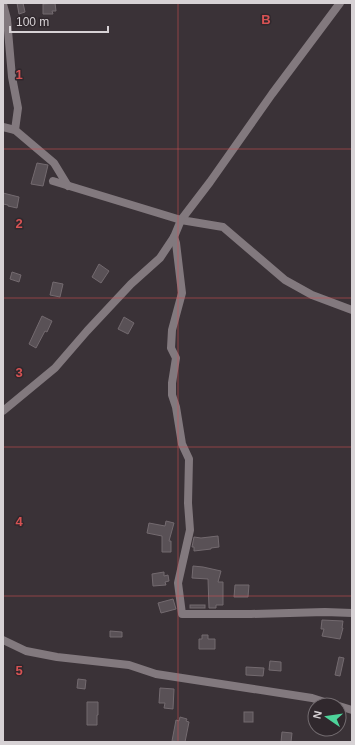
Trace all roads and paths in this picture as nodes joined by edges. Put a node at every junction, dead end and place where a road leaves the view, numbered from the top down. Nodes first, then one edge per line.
1 (340, 3) edge
2 (3, 4) edge
3 (3, 127) edge
4 (15, 130) junction
5 (53, 181) dead end
6 (68, 186) junction
7 (181, 220) junction
8 (174, 237) junction
9 (352, 310) edge
10 (3, 411) edge
11 (352, 614) edge
12 (3, 640) edge
13 (307, 698) edge

1 - 7 street
2 - 4 street
3 - 4 street
4 - 6 street
5 - 6 street
6 - 7 street
7 - 8 street
7 - 9 street
8 - 10 street
8 - 11 street
12 - 13 street

